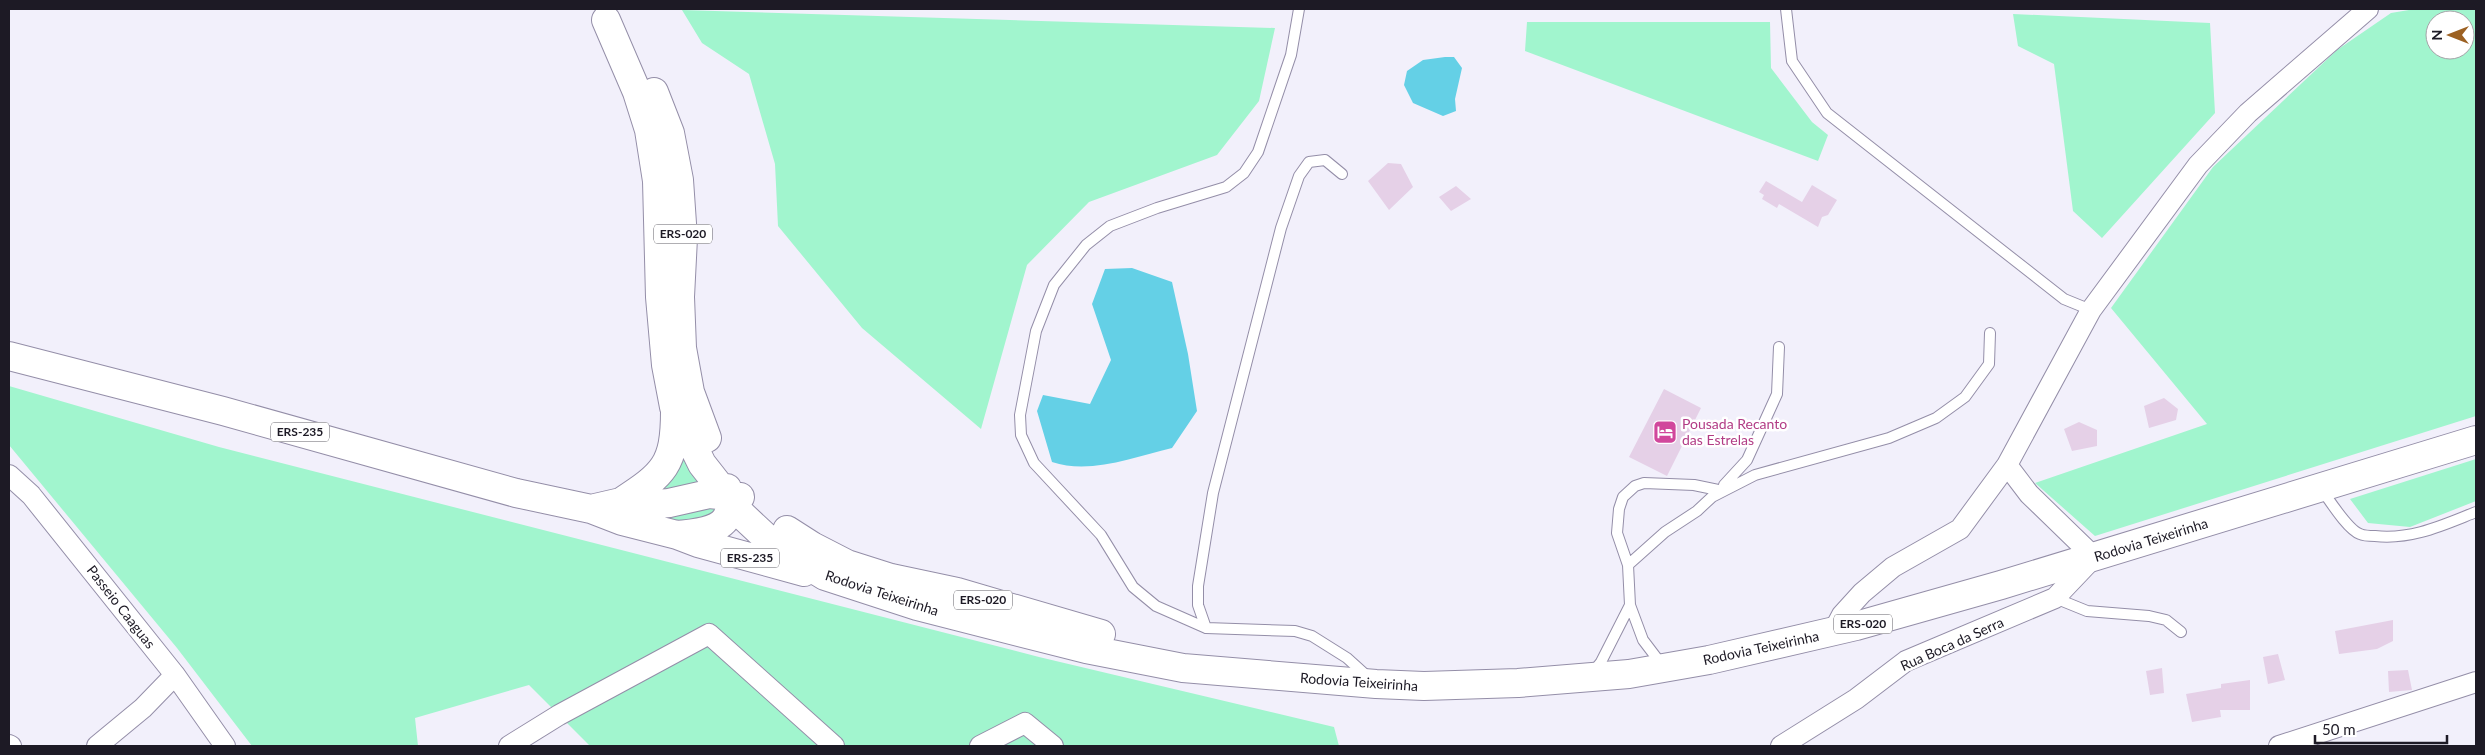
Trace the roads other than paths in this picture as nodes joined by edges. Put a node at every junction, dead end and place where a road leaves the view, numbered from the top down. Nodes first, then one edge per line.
1 (1299, 9) edge
2 (1786, 9) edge
3 (2368, 9) edge
4 (602, 14) edge
5 (1342, 174) dead end
6 (2091, 310) junction
7 (1990, 333) dead end
8 (1779, 347) dead end
9 (9, 356) edge
10 (674, 407) junction
11 (2476, 440) edge
12 (2007, 465) junction
13 (9, 475) edge
14 (2320, 487) junction
15 (1722, 491) junction
16 (740, 498) junction
17 (621, 502) junction
18 (591, 508) junction
19 (2476, 512) edge
20 (676, 535) junction
21 (2094, 557) junction
22 (1628, 565) junction
23 (825, 576) junction
24 (2055, 598) junction
25 (1630, 605) junction
26 (1206, 628) junction
27 (1833, 632) junction
28 (2181, 632) dead end
29 (1664, 668) junction
30 (1229, 671) junction
31 (175, 675) junction
32 (1590, 677) junction
33 (2476, 682) edge
34 (1376, 684) junction
35 (2305, 742) edge
36 (518, 744) edge
37 (97, 746) edge
38 (224, 746) edge
39 (834, 746) edge
40 (980, 746) edge
41 (1053, 746) edge
42 (1781, 746) edge
43 (2278, 746) edge

1 - 26 lane
2 - 6 lane
3 - 6 street
4 - 10 main road, Rodovia Teixeirinha / ERS-020
4 - 16 main road, Rodovia Teixeirinha / ERS-020
5 - 26 lane
6 - 12 street
7 - 15 lane
8 - 15 lane
9 - 18 main road, ERS-235
10 - 16 main road, Rodovia Teixeirinha / ERS-020
10 - 17 main road
11 - 14 main road, Rodovia Teixeirinha / ERS-020
12 - 21 street
12 - 27 street
13 - 31 street, Passeio Caaguas
14 - 19 lane
14 - 21 main road, Rodovia Teixeirinha / ERS-020
15 - 22 lane
15 - 22 lane
16 - 17 main road, ERS-235
16 - 20 main road
16 - 23 main road, Rodovia Teixeirinha / ERS-020
16 - 30 main road, Rodovia Teixeirinha / ERS-020
17 - 18 main road, ERS-235
18 - 20 main road, ERS-235
20 - 23 main road, ERS-235
21 - 24 street, Rua Boca da Serra
21 - 27 main road, Rodovia Teixeirinha / ERS-020
22 - 25 lane
23 - 30 main road, Rodovia Teixeirinha / ERS-020
24 - 28 lane
24 - 42 street, Rua Boca da Serra
25 - 29 lane
25 - 32 lane
26 - 34 lane
27 - 29 main road, Rodovia Teixeirinha / ERS-020
29 - 32 main road, Rodovia Teixeirinha / ERS-020
30 - 34 main road, Rodovia Teixeirinha / ERS-020
31 - 37 street
31 - 38 street, Passeio Caaguas
32 - 34 main road, Rodovia Teixeirinha / ERS-020
33 - 35 street
35 - 43 street
36 - 39 street
40 - 41 street

